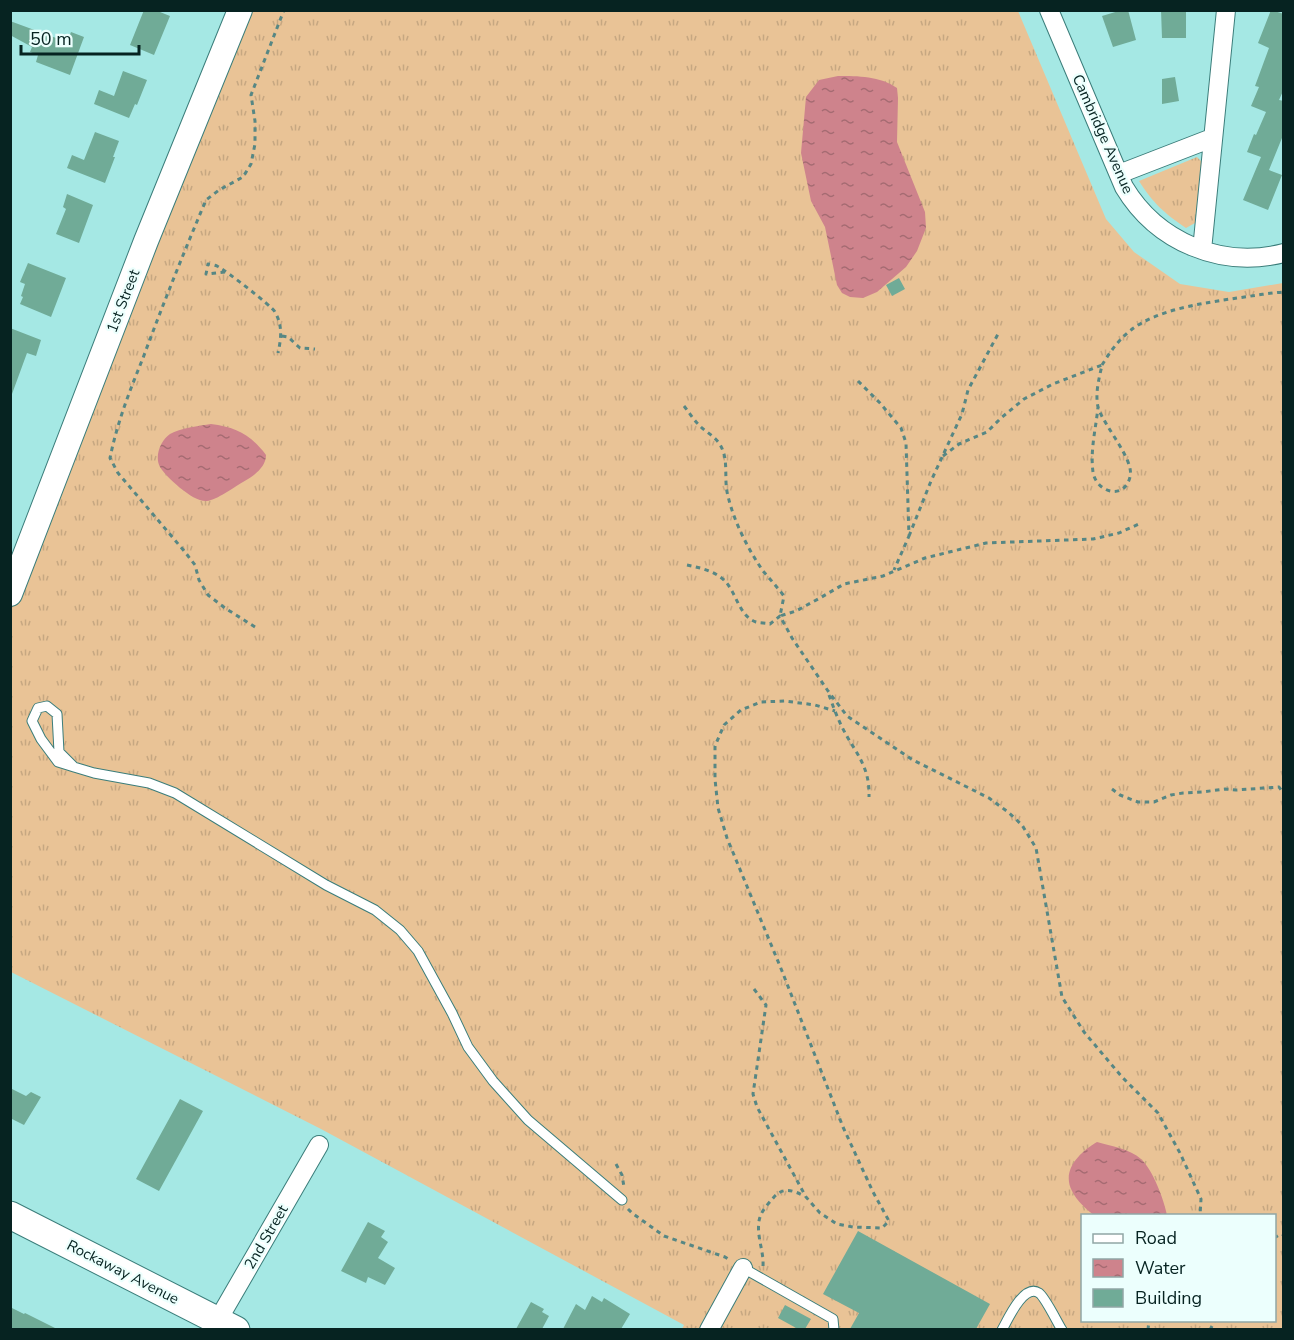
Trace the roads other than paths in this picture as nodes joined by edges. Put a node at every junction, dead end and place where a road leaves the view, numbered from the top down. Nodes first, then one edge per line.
1 (240, 10) edge
2 (1049, 10) edge
3 (1226, 10) edge
4 (1212, 138) junction
5 (1119, 174) junction
6 (1202, 250) junction
7 (1284, 253) edge
8 (10, 594) edge
9 (74, 767) junction
10 (319, 1145) dead end
11 (622, 1200) road end
12 (10, 1215) edge
13 (742, 1268) joint
14 (223, 1326) edge
15 (710, 1329) edge
16 (834, 1329) edge
17 (1002, 1329) edge
18 (1062, 1329) edge

1 - 8 street, 1st Street
2 - 5 street, Cambridge Avenue
3 - 4 street
4 - 5 street
4 - 6 street
5 - 6 street, Cambridge Avenue
6 - 7 street, Cambridge Avenue
9 - 9 lane
9 - 11 lane
10 - 14 street, 2nd Street
12 - 14 main road, Rockaway Avenue
13 - 15 street
13 - 16 lane
17 - 18 lane

